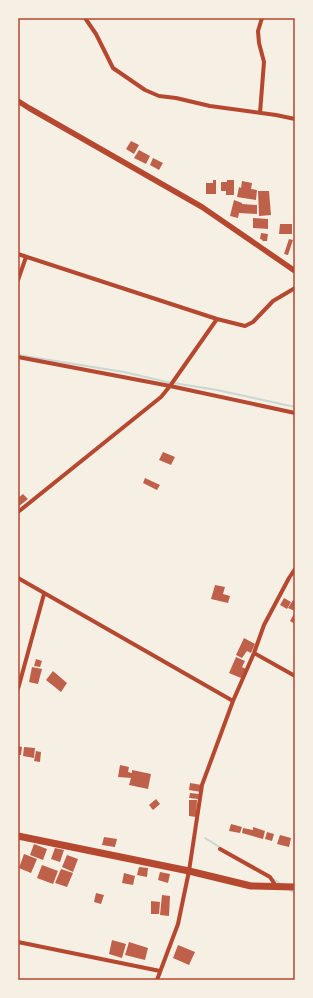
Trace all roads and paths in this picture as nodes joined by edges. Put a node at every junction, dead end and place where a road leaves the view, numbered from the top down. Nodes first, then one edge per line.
1 (86, 18) edge
2 (262, 18) edge
3 (18, 101) edge
4 (260, 113) junction
5 (295, 119) edge
6 (18, 254) edge
7 (26, 257) junction
8 (295, 271) edge
9 (18, 280) edge
10 (295, 288) edge
11 (216, 319) junction
12 (18, 357) edge
13 (170, 386) junction
14 (295, 413) edge
15 (18, 512) edge
16 (295, 568) edge
17 (18, 578) edge
18 (44, 594) junction
19 (254, 653) junction
20 (295, 676) edge
21 (18, 689) edge
22 (233, 701) junction
23 (18, 836) edge
24 (220, 849) dead end
25 (189, 871) junction
26 (277, 886) junction
27 (295, 887) edge
28 (18, 942) edge
29 (160, 971) junction
30 (157, 980) edge

1 - 4 street
2 - 4 street
3 - 8 street
4 - 5 street
6 - 7 street
7 - 9 street
7 - 11 street
10 - 11 street
11 - 13 street
12 - 13 street
13 - 14 street
13 - 15 street
16 - 19 street
17 - 18 street
18 - 21 street
18 - 22 street
19 - 20 street
19 - 22 street
22 - 25 street
23 - 25 main road
24 - 26 street
25 - 26 main road
25 - 29 street
26 - 27 main road
28 - 29 street
29 - 30 street

